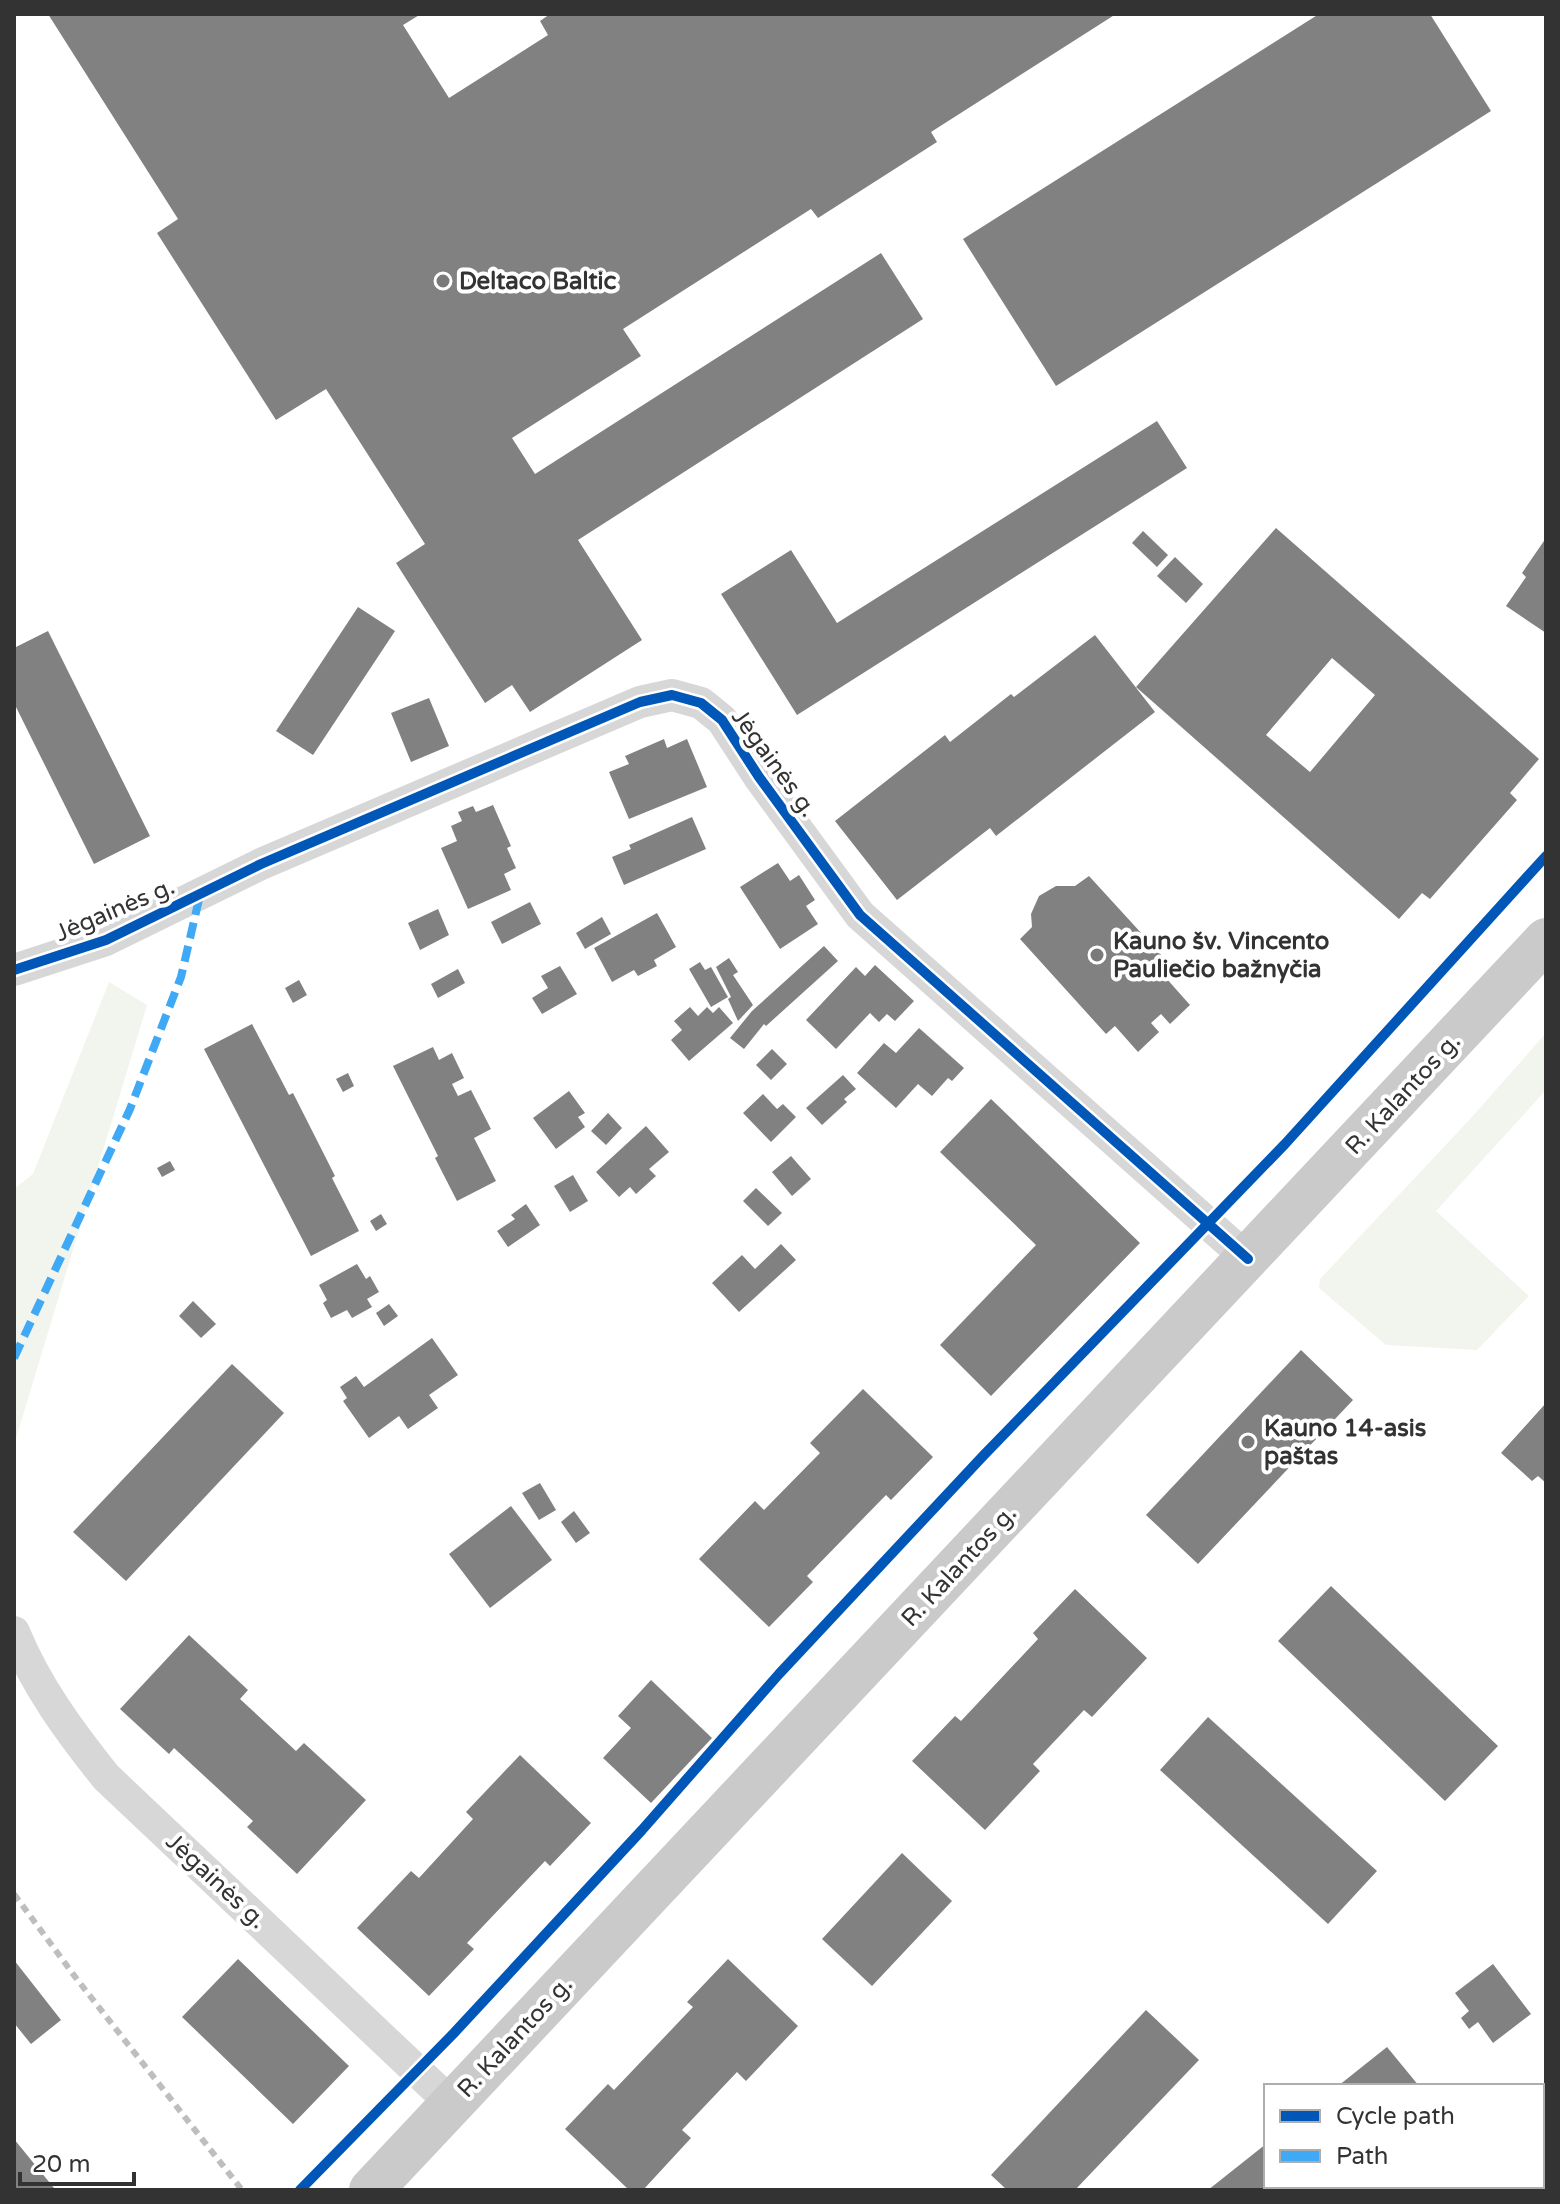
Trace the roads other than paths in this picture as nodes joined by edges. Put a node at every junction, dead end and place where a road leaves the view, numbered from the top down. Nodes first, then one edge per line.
1 (1546, 940) edge
2 (14, 970) edge
3 (1248, 1259) junction
4 (14, 1632) edge
5 (452, 2104) junction
6 (371, 2190) edge

1 - 3 main road, R. Kalantos g.
2 - 3 street, Jėgainės g.
3 - 5 main road, R. Kalantos g.
4 - 5 street, Jėgainės g.
5 - 6 main road, R. Kalantos g.

